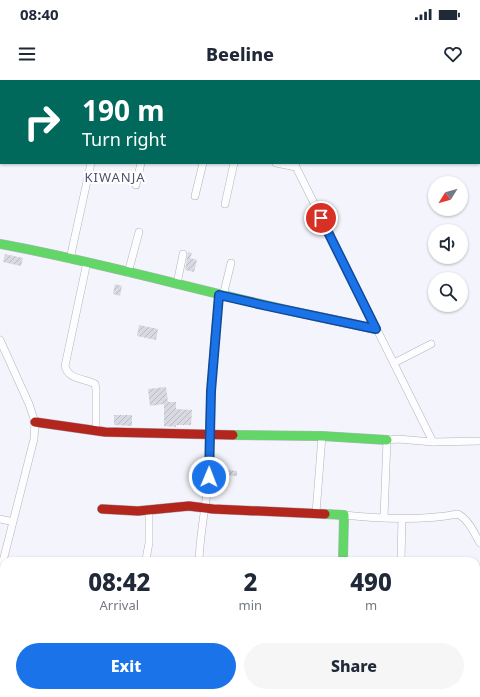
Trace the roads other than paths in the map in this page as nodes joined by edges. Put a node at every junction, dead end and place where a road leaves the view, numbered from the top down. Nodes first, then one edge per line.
1 (91, 164) edge
2 (141, 164) edge
3 (203, 164) edge
4 (234, 164) edge
5 (295, 165) edge
6 (136, 185) dead end
7 (195, 196) dead end
8 (225, 204) dead end
9 (139, 232) dead end
10 (0, 244) edge
11 (183, 254) dead end
12 (70, 259) junction
13 (87, 262) junction
14 (231, 263) dead end
15 (128, 272) junction
16 (177, 284) junction
17 (221, 295) junction
18 (376, 329) junction
19 (0, 340) edge
20 (431, 344) dead end
21 (394, 363) junction
22 (35, 422) junction
23 (96, 431) junction
24 (209, 436) junction
25 (322, 436) junction
26 (388, 440) junction
27 (480, 441) edge
28 (433, 442) junction
29 (206, 507) junction
30 (102, 509) dead end
31 (149, 510) junction
32 (316, 513) junction
33 (344, 515) junction
34 (384, 517) junction
35 (402, 518) junction
36 (0, 519) edge
37 (13, 522) junction
38 (480, 543) edge
39 (4, 557) edge
40 (146, 557) edge
41 (199, 557) edge
42 (343, 557) edge
43 (401, 557) edge

1 - 12 street
2 - 6 street
3 - 7 street
4 - 8 street
5 - 18 street
9 - 15 street
10 - 12 street
11 - 16 street
12 - 13 street
13 - 15 street
13 - 23 street
14 - 17 street
15 - 16 street
16 - 17 street
17 - 18 street
17 - 24 street
18 - 21 street
19 - 22 street
20 - 21 street
21 - 28 street
22 - 23 street
22 - 37 street
23 - 24 street
24 - 25 street
24 - 29 street
25 - 26 street
25 - 32 street
26 - 28 street
26 - 34 street
27 - 28 street
29 - 31 street
29 - 32 street
29 - 41 street
30 - 31 street
31 - 40 street
32 - 33 street
33 - 34 street
33 - 42 street
34 - 35 street
35 - 38 street
35 - 43 street
36 - 37 street
37 - 39 street

